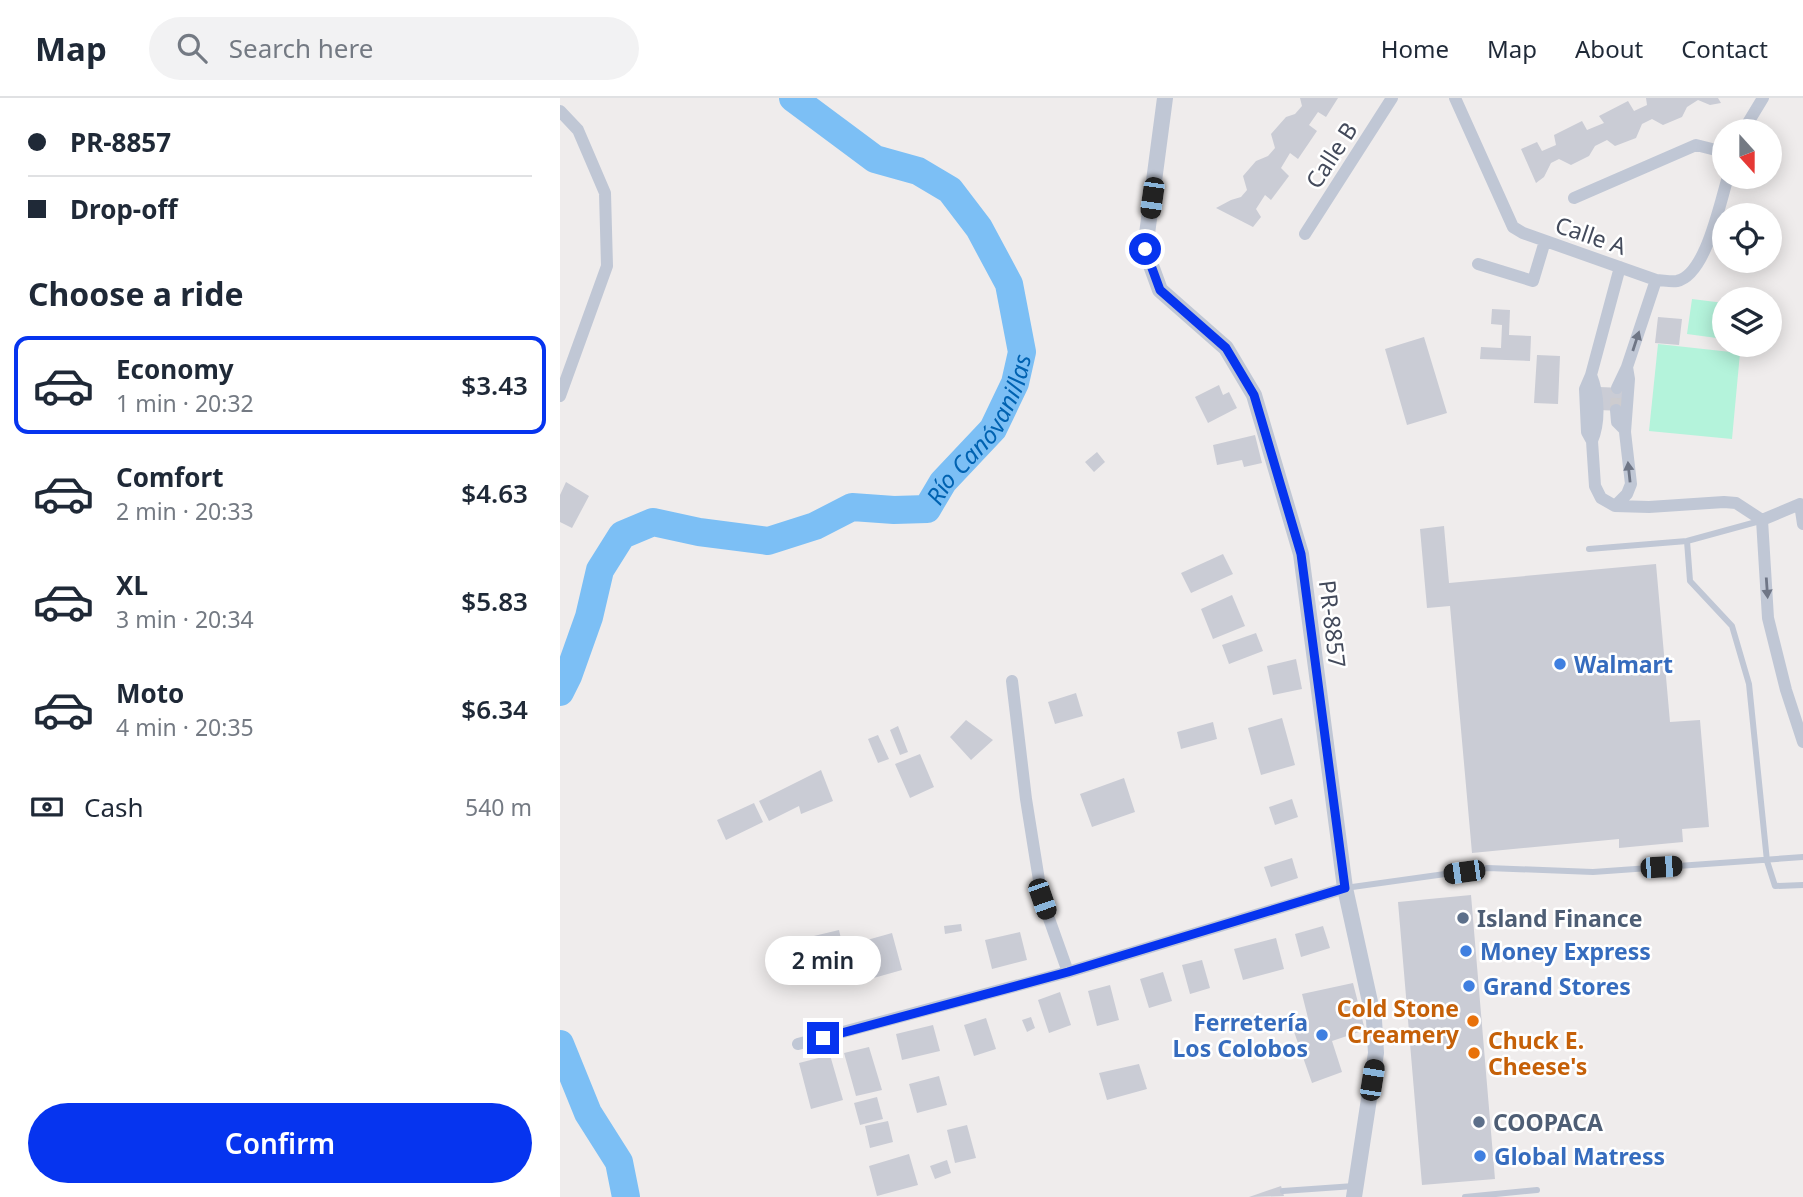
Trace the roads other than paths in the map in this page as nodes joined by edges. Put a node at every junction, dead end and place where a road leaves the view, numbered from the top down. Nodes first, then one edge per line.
1 (1165, 98) edge
2 (1392, 98) edge
3 (1455, 98) edge
4 (1763, 98) edge
5 (560, 111) edge
6 (1750, 119) edge
7 (1712, 149) edge
8 (1724, 189) edge
9 (1574, 198) dead end
10 (1305, 234) dead end
11 (1545, 241) junction
12 (1478, 264) dead end
13 (1620, 267) junction
14 (1656, 280) junction
15 (1627, 367) junction
16 (1617, 388) tunnel mouth
17 (560, 396) edge
18 (1616, 410) tunnel mouth
19 (1625, 430) junction
20 (1801, 505) edge
21 (1615, 506) junction
22 (1762, 520) junction
23 (1803, 524) edge
24 (1686, 541) junction
25 (1590, 549) dead end
26 (1012, 681) dead end
27 (1803, 742) edge
28 (1803, 857) edge
29 (1767, 861) junction
30 (1803, 885) edge
31 (1345, 888) junction
32 (1068, 972) junction
33 (798, 1044) dead end
34 (1308, 1188) junction
35 (1537, 1190) dead end
36 (1283, 1191) dead end
37 (1355, 1191) edge
38 (1310, 1197) edge
39 (1465, 1197) edge

1 - 31 street, PR-8857
2 - 10 street, Calle B
3 - 11 street, Calle A
4 - 6 street
5 - 17 street
7 - 9 street
8 - 14 street
11 - 12 street
11 - 13 street, Calle A
13 - 14 street, Calle A
13 - 21 street
15 -> 14 street
15 - 16 street
15 - 19 street
18 - 19 street
21 -> 19 street
20 - 22 street
20 - 23 street
21 - 22 street
22 - 24 lane
22 -> 27 street
24 - 25 lane
24 - 29 lane
26 - 32 street
28 - 29 lane
29 - 30 lane
29 - 31 lane
31 - 32 street
31 - 37 street, PR-8857
32 - 33 street
34 - 36 lane
34 - 37 lane
34 - 38 lane
35 - 39 lane

